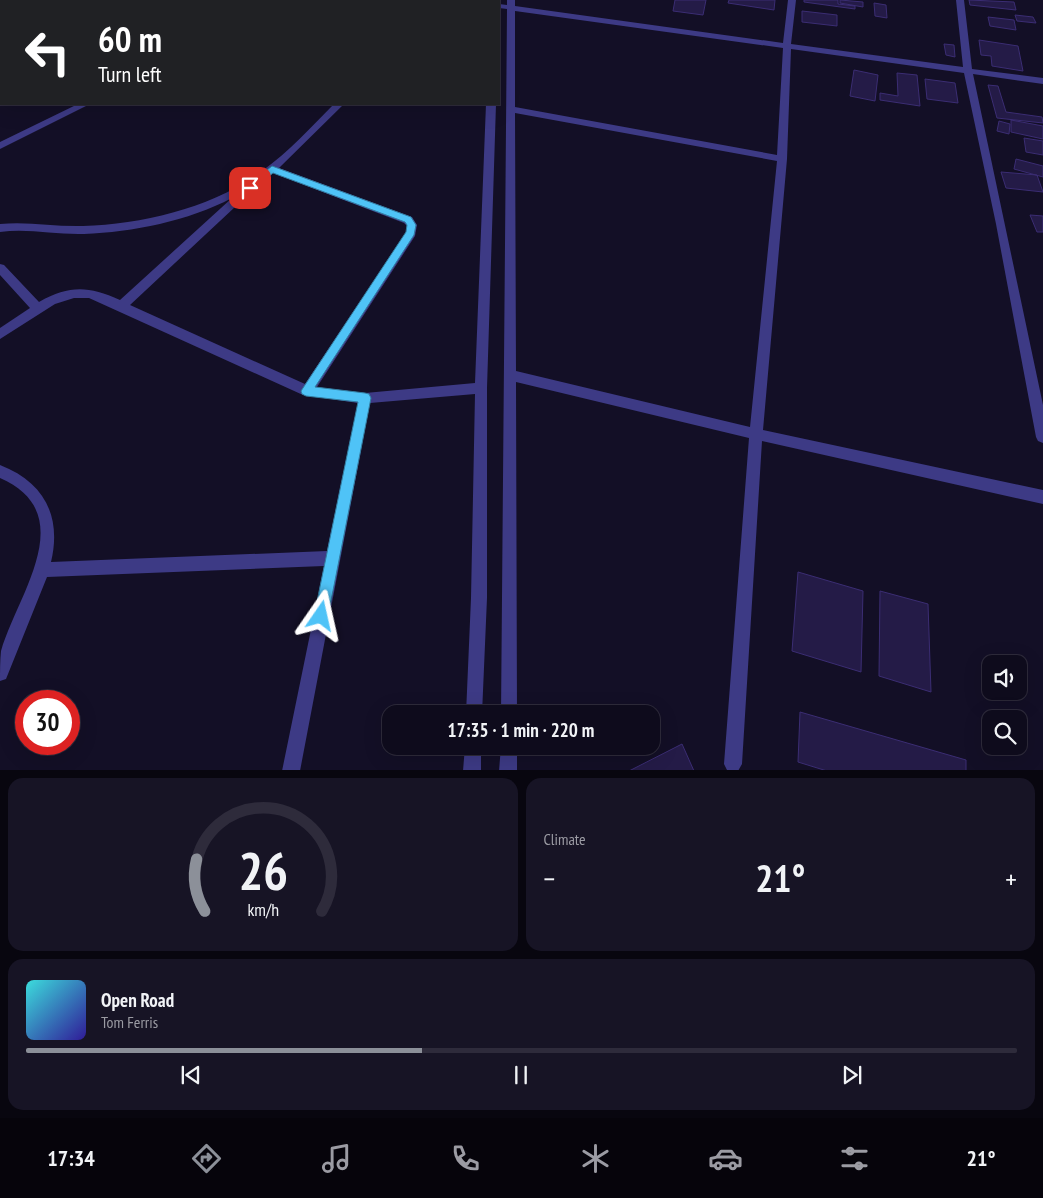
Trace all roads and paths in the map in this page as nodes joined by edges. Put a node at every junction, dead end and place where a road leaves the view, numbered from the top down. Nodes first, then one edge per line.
1 (792, 0) edge
2 (960, 0) edge
3 (507, 4) edge
4 (787, 45) junction
5 (968, 71) junction
6 (1043, 81) edge
7 (83, 105) edge
8 (337, 105) edge
9 (491, 105) edge
10 (511, 109) junction
11 (0, 146) edge
12 (782, 159) junction
13 (268, 172) junction
14 (0, 228) edge
15 (0, 268) edge
16 (121, 306) junction
17 (38, 309) junction
18 (0, 334) edge
19 (510, 376) junction
20 (481, 388) junction
21 (306, 391) junction
22 (365, 398) junction
23 (756, 434) junction
24 (1043, 437) edge
25 (0, 471) edge
26 (1043, 497) edge
27 (332, 558) junction
28 (42, 570) junction
29 (0, 674) edge
30 (474, 705) edge
31 (509, 705) edge
32 (473, 755) edge
33 (509, 755) edge
34 (733, 764) dead end
35 (291, 770) edge
36 (472, 770) edge
37 (508, 770) edge

1 - 4 street
2 - 5 street
3 - 4 street
3 - 10 street
4 - 5 street
4 - 12 street
5 - 6 street
5 - 24 street
7 - 11 street
8 - 13 street
9 - 20 street
10 - 12 street
10 - 19 street
12 - 23 street
13 - 14 street
13 - 16 street
13 - 21 street
15 - 17 street
16 - 17 street
16 - 21 street
17 - 18 street
19 - 23 street
19 - 31 street
20 - 22 street
20 - 30 street
21 - 22 street
22 - 27 street
23 - 26 street
23 - 34 street
25 - 28 street
27 - 28 street
27 - 35 street
28 - 29 street
32 - 36 street
33 - 37 street

